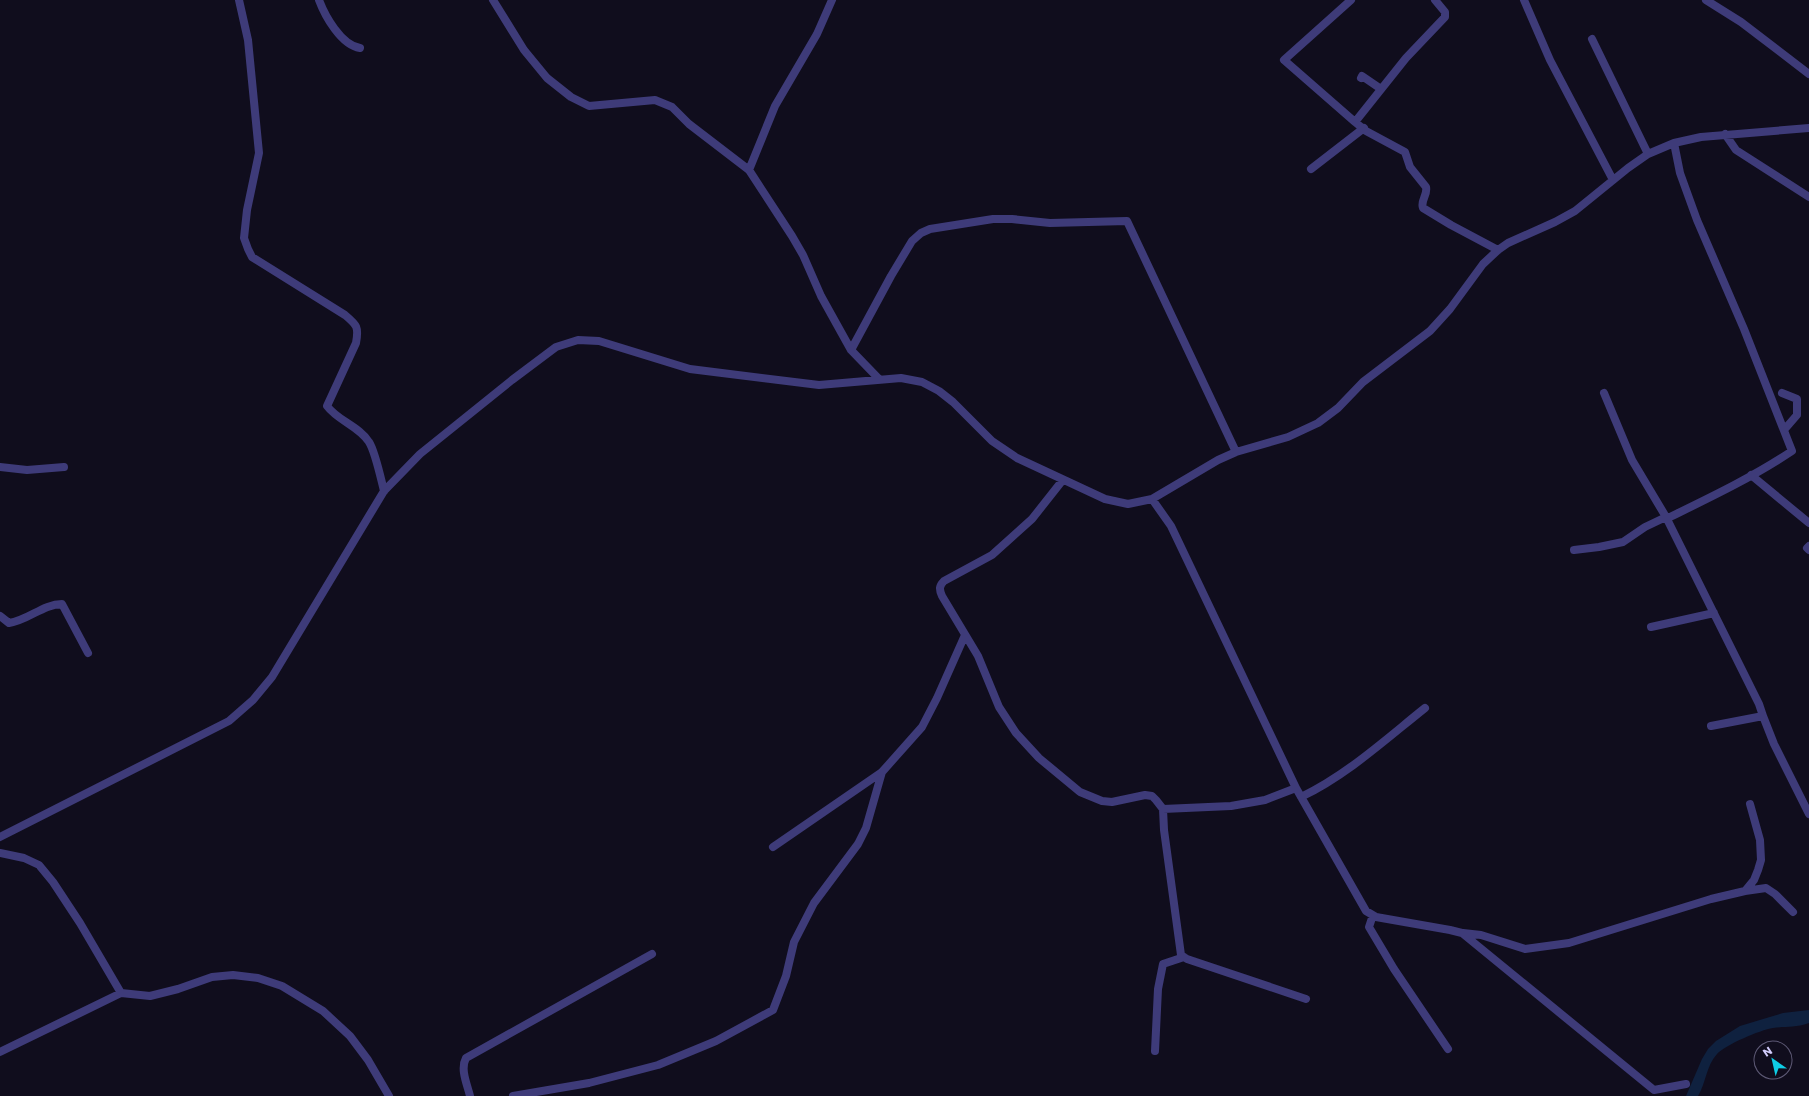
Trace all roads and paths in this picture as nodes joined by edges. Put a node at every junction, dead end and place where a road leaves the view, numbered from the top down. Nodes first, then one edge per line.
1 (239, 0) edge
2 (319, 0) edge
3 (493, 0) edge
4 (832, 0) edge
5 (1351, 0) edge
6 (1435, 0) edge
7 (1524, 0) edge
8 (1706, 0) edge
9 (1592, 39) dead end
10 (360, 48) dead end
11 (1809, 74) edge
12 (1361, 78) dead end
13 (1381, 89) junction
14 (1355, 122) junction
15 (1364, 128) junction
16 (1809, 128) edge
17 (1725, 134) junction
18 (1674, 143) junction
19 (1648, 154) junction
20 (1311, 169) dead end
21 (749, 170) junction
22 (1613, 180) junction
23 (1809, 197) edge
24 (1498, 250) junction
25 (851, 350) junction
26 (878, 379) junction
27 (1604, 393) dead end
28 (1782, 393) dead end
29 (1784, 430) junction
30 (1236, 452) junction
31 (0, 467) edge
32 (64, 467) dead end
33 (1751, 475) junction
34 (1062, 480) junction
35 (384, 491) junction
36 (1152, 498) junction
37 (1666, 517) junction
38 (1809, 523) edge
39 (1809, 546) edge
40 (1574, 550) dead end
41 (1809, 550) edge
42 (1714, 613) junction
43 (0, 616) edge
44 (1651, 627) dead end
45 (965, 635) junction
46 (88, 653) dead end
47 (1425, 708) dead end
48 (1763, 716) junction
49 (1711, 726) dead end
50 (882, 772) junction
51 (1296, 788) junction
52 (1301, 797) junction
53 (1750, 804) dead end
54 (1163, 809) junction
55 (1809, 814) edge
56 (0, 837) edge
57 (773, 847) dead end
58 (0, 853) edge
59 (1745, 891) junction
60 (1793, 912) dead end
61 (1373, 915) junction
62 (1462, 933) junction
63 (652, 954) dead end
64 (1184, 957) junction
65 (121, 993) junction
66 (1306, 999) dead end
67 (1448, 1049) dead end
68 (1155, 1051) dead end
69 (0, 1052) edge
70 (1686, 1084) dead end
71 (389, 1096) edge
72 (470, 1096) edge
73 (513, 1096) edge

1 - 35 street
2 - 10 street
3 - 21 street
4 - 21 street
5 - 14 street
6 - 13 street
7 - 22 street
8 - 11 street
9 - 19 street
12 - 13 street
13 - 14 street
14 - 15 street
15 - 20 street
15 - 24 street
16 - 17 street
17 - 18 street
17 - 23 street
18 - 19 street
18 - 29 street
19 - 22 street
21 - 25 street
22 - 24 street
24 - 30 street
25 - 26 street
25 - 30 street
26 - 34 street
26 - 35 street
27 - 37 street
28 - 29 street
29 - 33 street
30 - 36 street
31 - 32 street
33 - 37 street
33 - 38 street
34 - 36 street
34 - 45 street
35 - 56 street
36 - 51 street
37 - 40 street
37 - 42 street
39 - 41 street
42 - 44 street
42 - 48 street
43 - 46 street
45 - 50 street
45 - 54 street
47 - 52 street
48 - 49 street
48 - 55 street
50 - 57 street
50 - 73 street
51 - 52 street
51 - 54 street
52 - 61 street
53 - 59 street
54 - 64 street
58 - 65 street
59 - 60 street
59 - 62 street
61 - 62 street
61 - 67 street
62 - 70 street
63 - 72 street
64 - 66 street
64 - 68 street
65 - 69 street
65 - 71 street

